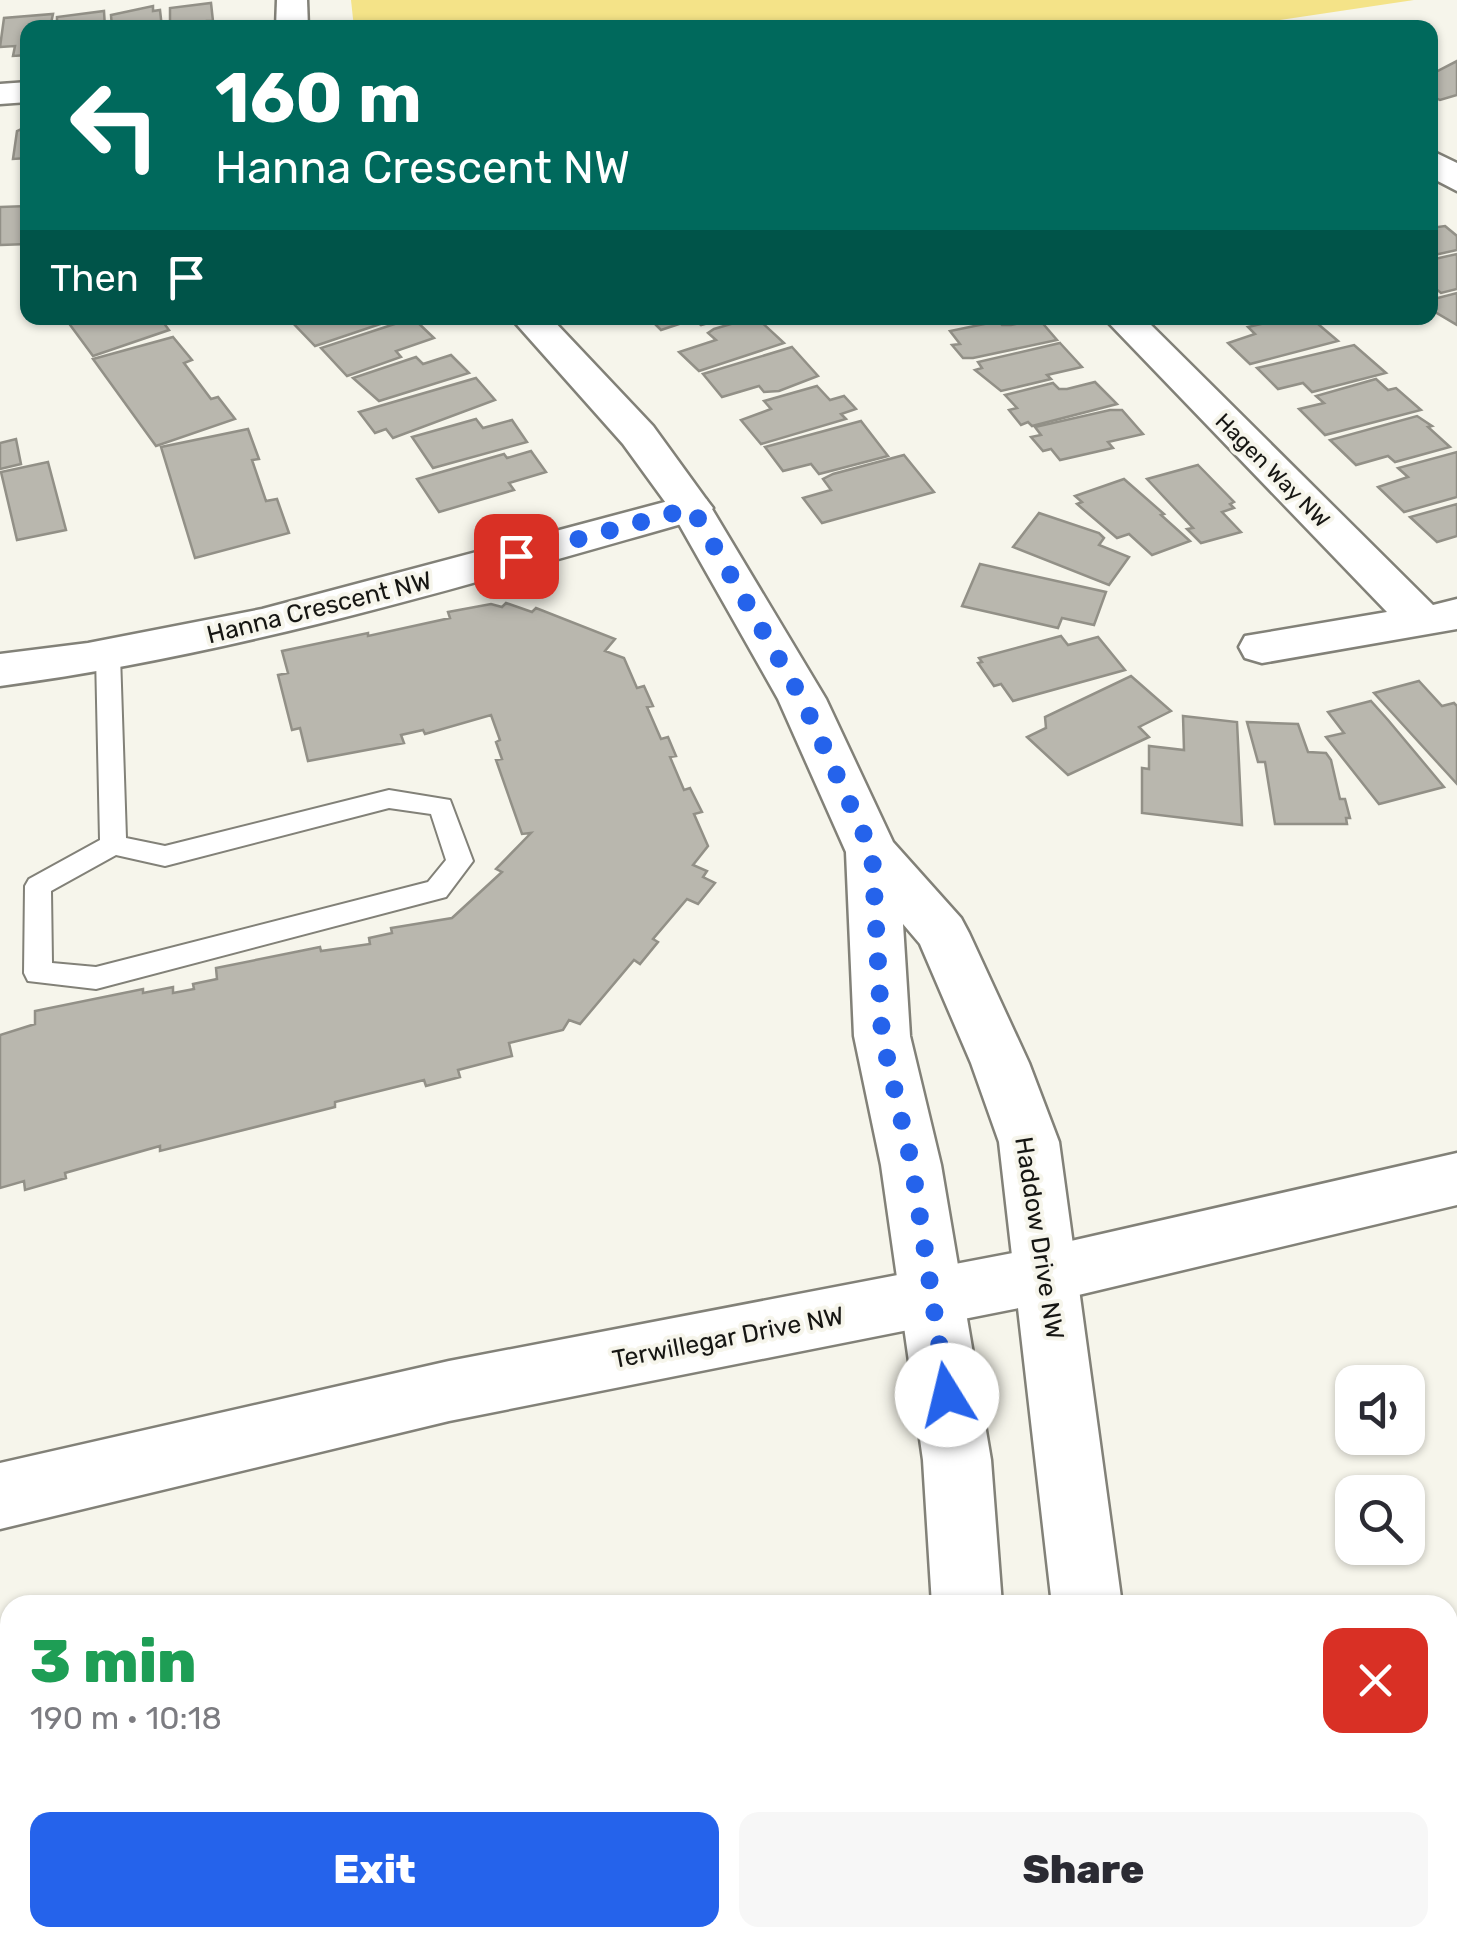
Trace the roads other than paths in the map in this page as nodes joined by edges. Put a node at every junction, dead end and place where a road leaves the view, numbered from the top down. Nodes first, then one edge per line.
1 (537, 325) edge
2 (1130, 325) edge
3 (692, 508) junction
4 (1440, 618) edge
5 (1262, 647) dead end
6 (108, 655) junction
7 (0, 670) edge
8 (113, 845) junction
9 (872, 852) junction
10 (1457, 1179) edge
11 (1048, 1274) junction
12 (932, 1298) junction
13 (0, 1496) edge
14 (966, 1595) edge
15 (1085, 1595) edge

1 - 3 street, Haddow Drive NW
2 - 4 street, Hagen Way NW
3 - 6 street, Hanna Crescent NW
3 - 9 street, Haddow Drive NW
4 - 5 street, Hagen Way NW
6 - 7 street, Hanna Crescent NW
6 - 8 lane
8 - 8 lane
9 - 11 street, Haddow Drive NW
9 - 12 street, Haddow Drive NW
10 - 11 street, Terwillegar Drive NW
11 - 12 street, Terwillegar Drive NW
11 - 15 street, Haddow Drive NW
12 - 13 street, Terwillegar Drive NW
12 - 14 street, Haddow Drive NW

